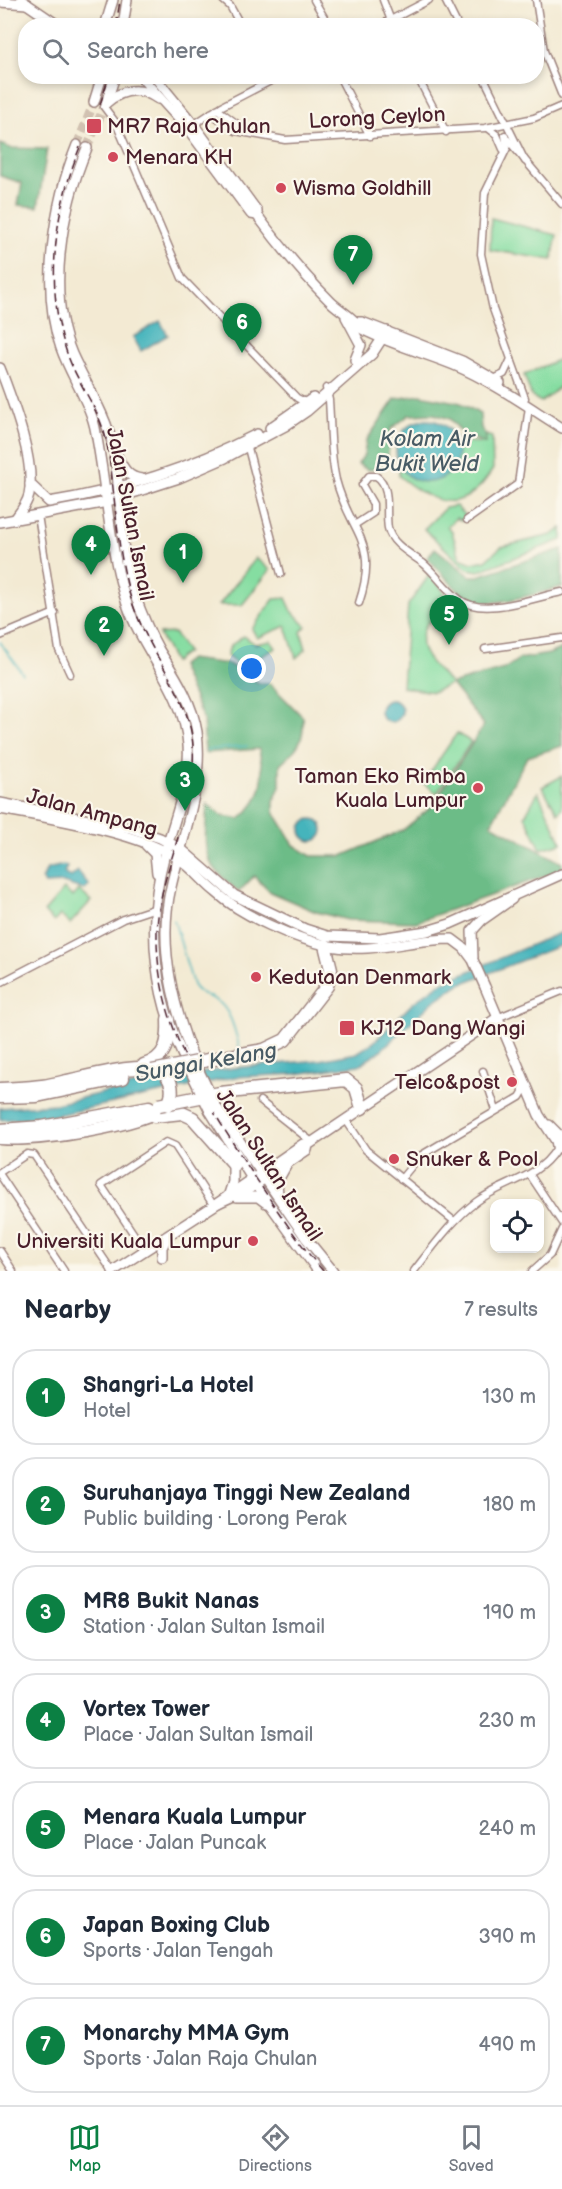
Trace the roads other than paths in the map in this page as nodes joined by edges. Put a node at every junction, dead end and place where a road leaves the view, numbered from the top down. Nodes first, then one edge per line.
1 (113, 0) edge
2 (127, 0) edge
3 (223, 0) edge
4 (314, 0) edge
5 (383, 0) edge
6 (429, 0) edge
7 (445, 0) edge
8 (536, 0) edge
9 (0, 2) edge
10 (30, 4) edge
11 (48, 18) edge
12 (107, 18) edge
13 (124, 18) edge
14 (128, 18) edge
15 (237, 18) edge
16 (324, 18) edge
17 (390, 18) edge
18 (400, 18) edge
19 (454, 18) edge
20 (539, 18) edge
21 (544, 51) edge
22 (100, 84) edge
23 (112, 84) edge
24 (147, 84) edge
25 (160, 84) edge
26 (261, 84) edge
27 (343, 84) edge
28 (421, 84) edge
29 (487, 84) edge
30 (562, 96) edge
31 (94, 102) tunnel mouth
32 (105, 106) junction
33 (561, 107) edge
34 (171, 110) junction
35 (214, 111) junction
36 (505, 123) junction
37 (191, 127) junction
38 (488, 128) junction
39 (446, 132) junction
40 (505, 135) junction
41 (370, 136) junction
42 (502, 151) junction
43 (517, 153) junction
44 (525, 161) junction
45 (562, 204) edge
46 (345, 314) junction
47 (382, 335) junction
48 (407, 350) junction
49 (372, 354) junction
50 (511, 358) junction
51 (355, 360) junction
52 (0, 368) edge
53 (493, 379) junction
54 (327, 391) junction
55 (527, 402) junction
56 (307, 403) junction
57 (562, 421) edge
58 (562, 428) edge
59 (247, 443) junction
60 (114, 450) junction
61 (149, 483) junction
62 (30, 484) junction
63 (120, 493) junction
64 (106, 501) junction
65 (38, 515) junction
66 (121, 517) junction
67 (15, 519) junction
68 (467, 520) dead end
69 (0, 522) edge
70 (356, 524) junction
71 (281, 574) dead end
72 (562, 592) edge
73 (358, 603) dead end
74 (54, 613) junction
75 (0, 636) edge
76 (562, 638) edge
77 (484, 649) dead end
78 (70, 674) dead end
79 (0, 803) edge
80 (0, 809) edge
81 (135, 839) junction
82 (166, 847) junction
83 (180, 854) junction
84 (562, 874) edge
85 (158, 881) junction
86 (524, 891) junction
87 (156, 908) junction
88 (138, 914) junction
89 (154, 931) junction
90 (324, 945) junction
91 (473, 960) junction
92 (0, 983) edge
93 (562, 991) edge
94 (497, 1018) junction
95 (168, 1019) junction
96 (193, 1067) junction
97 (131, 1069) junction
98 (483, 1071) dead end
99 (522, 1072) junction
100 (0, 1089) edge
101 (0, 1097) edge
102 (260, 1101) dead end
103 (362, 1108) junction
104 (214, 1109) junction
105 (496, 1110) junction
106 (132, 1119) junction
107 (346, 1120) junction
108 (0, 1130) edge
109 (0, 1138) edge
110 (558, 1139) edge
111 (310, 1143) junction
112 (562, 1150) edge
113 (230, 1155) junction
114 (288, 1162) junction
115 (0, 1174) edge
116 (263, 1174) junction
117 (530, 1175) junction
118 (402, 1179) junction
119 (254, 1181) junction
120 (230, 1197) junction
121 (279, 1197) junction
122 (216, 1205) junction
123 (274, 1211) junction
124 (454, 1221) junction
125 (562, 1223) edge
126 (562, 1229) edge
127 (168, 1236) junction
128 (0, 1251) edge
129 (145, 1251) junction
130 (162, 1257) dead end
131 (13, 1271) edge
132 (64, 1271) edge
133 (112, 1271) edge
134 (318, 1271) edge
135 (333, 1271) edge
136 (414, 1271) edge
137 (532, 1271) edge

1 - 12 main road
2 - 13 main road
2 - 14 main road
3 - 15 street
4 - 16 street
5 - 17 street
6 - 18 street
7 - 19 street
8 - 20 street
9 - 10 main road
10 - 11 main road
21 - 30 street
22 - 31 main road
23 - 32 main road
24 - 34 main road
25 - 37 main road
26 - 35 street
27 - 41 street
28 - 39 street
29 - 36 street
32 - 34 main road
32 - 56 street
33 - 36 street, Lorong Ceylon
34 - 37 main road
35 - 37 street
35 - 41 street, Lorong Ceylon
36 - 38 street, Lorong Ceylon
36 - 40 street
36 - 44 street
37 - 46 main road
38 - 39 street, Lorong Ceylon
38 - 42 street
39 - 41 street, Lorong Ceylon
40 - 42 street
40 - 43 street
42 - 43 street
42 - 50 street
43 - 44 street
44 - 45 street
46 - 47 main road
46 - 51 main road
47 - 48 main road
47 - 49 main road
47 - 51 main road
47 - 53 main road
48 - 49 main road
48 - 55 main road
49 - 54 main road
50 - 53 street
50 - 55 street
51 - 54 main road
52 - 62 main road
53 - 55 main road
54 - 56 main road
54 - 59 main road
54 - 70 street
55 - 57 main road
55 - 58 main road
55 - 68 street
56 - 59 main road
59 - 61 main road
59 - 71 street
60 - 61 main road
60 - 63 main road, Jalan Sultan Ismail
60 - 64 main road, Jalan Sultan Ismail
61 - 63 main road
61 - 66 main road
62 - 64 main road
62 - 67 main road
63 - 64 main road
63 - 66 main road, Jalan Sultan Ismail
64 - 65 main road
64 - 82 main road, Jalan Sultan Ismail
65 - 67 main road
65 - 74 street
66 - 83 main road, Jalan Sultan Ismail
67 - 69 main road
70 - 72 street
70 - 73 street
74 - 75 street
74 - 78 street
76 - 77 street
79 - 82 main road, Jalan Ampang
80 - 81 main road, Jalan Ampang
81 - 82 main road, Jalan Ampang
81 - 85 main road
82 - 83 main road, Jalan Ampang
82 - 85 main road, Jalan Sultan Ismail
83 - 86 main road, Jalan Ampang
83 - 90 main road, Jalan Ampang
83 - 96 main road, Jalan Sultan Ismail
84 - 86 main road, Jalan Ampang
85 - 87 main road, Jalan Sultan Ismail
86 - 91 main road, Jalan Ampang
87 - 88 street
87 - 89 main road, Jalan Sultan Ismail
88 - 89 street
88 - 92 street
89 - 95 main road, Jalan Sultan Ismail
90 - 91 main road, Jalan Ampang
90 - 101 highway, bridge
91 - 94 main road, bridge
93 - 94 street
94 - 99 main road
94 - 103 main road
95 - 96 main road, Jalan Sultan Ismail
95 - 97 highway
96 - 104 main road, Jalan Sultan Ismail, bridge
97 - 100 highway
97 - 106 highway, bridge
98 - 105 street
99 - 105 street
99 - 110 main road
102 - 111 street
103 - 107 main road
103 - 108 highway, bridge
104 - 113 main road, Jalan Sultan Ismail
104 - 116 main road, Jalan Sultan Ismail
105 - 118 street
106 - 109 highway
106 - 113 highway
107 - 111 main road
107 - 118 street
110 - 112 main road
110 - 117 street
111 - 114 main road
111 - 116 main road
113 - 119 main road, Jalan Sultan Ismail
113 - 120 main road
114 - 116 main road
114 - 121 main road
115 - 132 street
115 - 133 street
116 - 119 main road
116 - 121 main road, Jalan Sultan Ismail
117 - 124 street
117 - 125 street
118 - 124 street
119 - 120 main road
119 - 123 main road, Jalan Sultan Ismail
120 - 122 main road
120 - 123 main road
121 - 135 main road, Jalan Sultan Ismail
122 - 127 main road
122 - 129 street
123 - 134 main road, Jalan Sultan Ismail
124 - 136 street
126 - 137 street
127 - 129 main road
127 - 130 main road
128 - 131 street
129 - 133 main road

